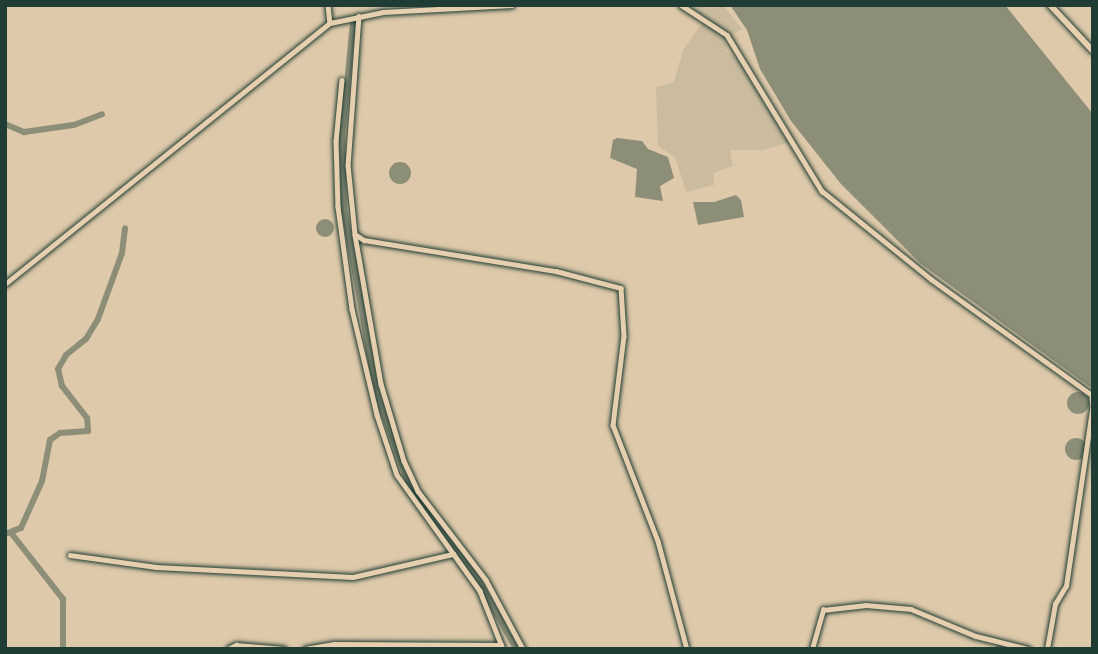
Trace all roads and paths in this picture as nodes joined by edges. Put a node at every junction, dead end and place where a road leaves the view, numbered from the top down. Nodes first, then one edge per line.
1 (328, 5) edge
2 (512, 5) edge
3 (681, 5) edge
4 (1050, 5) edge
5 (359, 16) junction
6 (330, 23) junction
7 (1093, 51) edge
8 (342, 80) dead end
9 (355, 234) junction
10 (5, 284) edge
11 (1092, 410) edge
12 (453, 554) junction
13 (70, 555) dead end
14 (502, 647) edge
15 (228, 649) edge
16 (284, 649) edge
17 (305, 649) edge
18 (523, 649) edge
19 (687, 649) edge
20 (812, 649) edge
21 (1028, 649) edge
22 (1047, 649) edge

1 - 6 street
2 - 5 street
3 - 11 street
4 - 7 street
5 - 6 street
5 - 9 street
6 - 10 street
8 - 12 street
9 - 18 street
9 - 19 street
11 - 22 street
12 - 13 street
12 - 14 street
14 - 17 street
15 - 16 street
20 - 21 street

